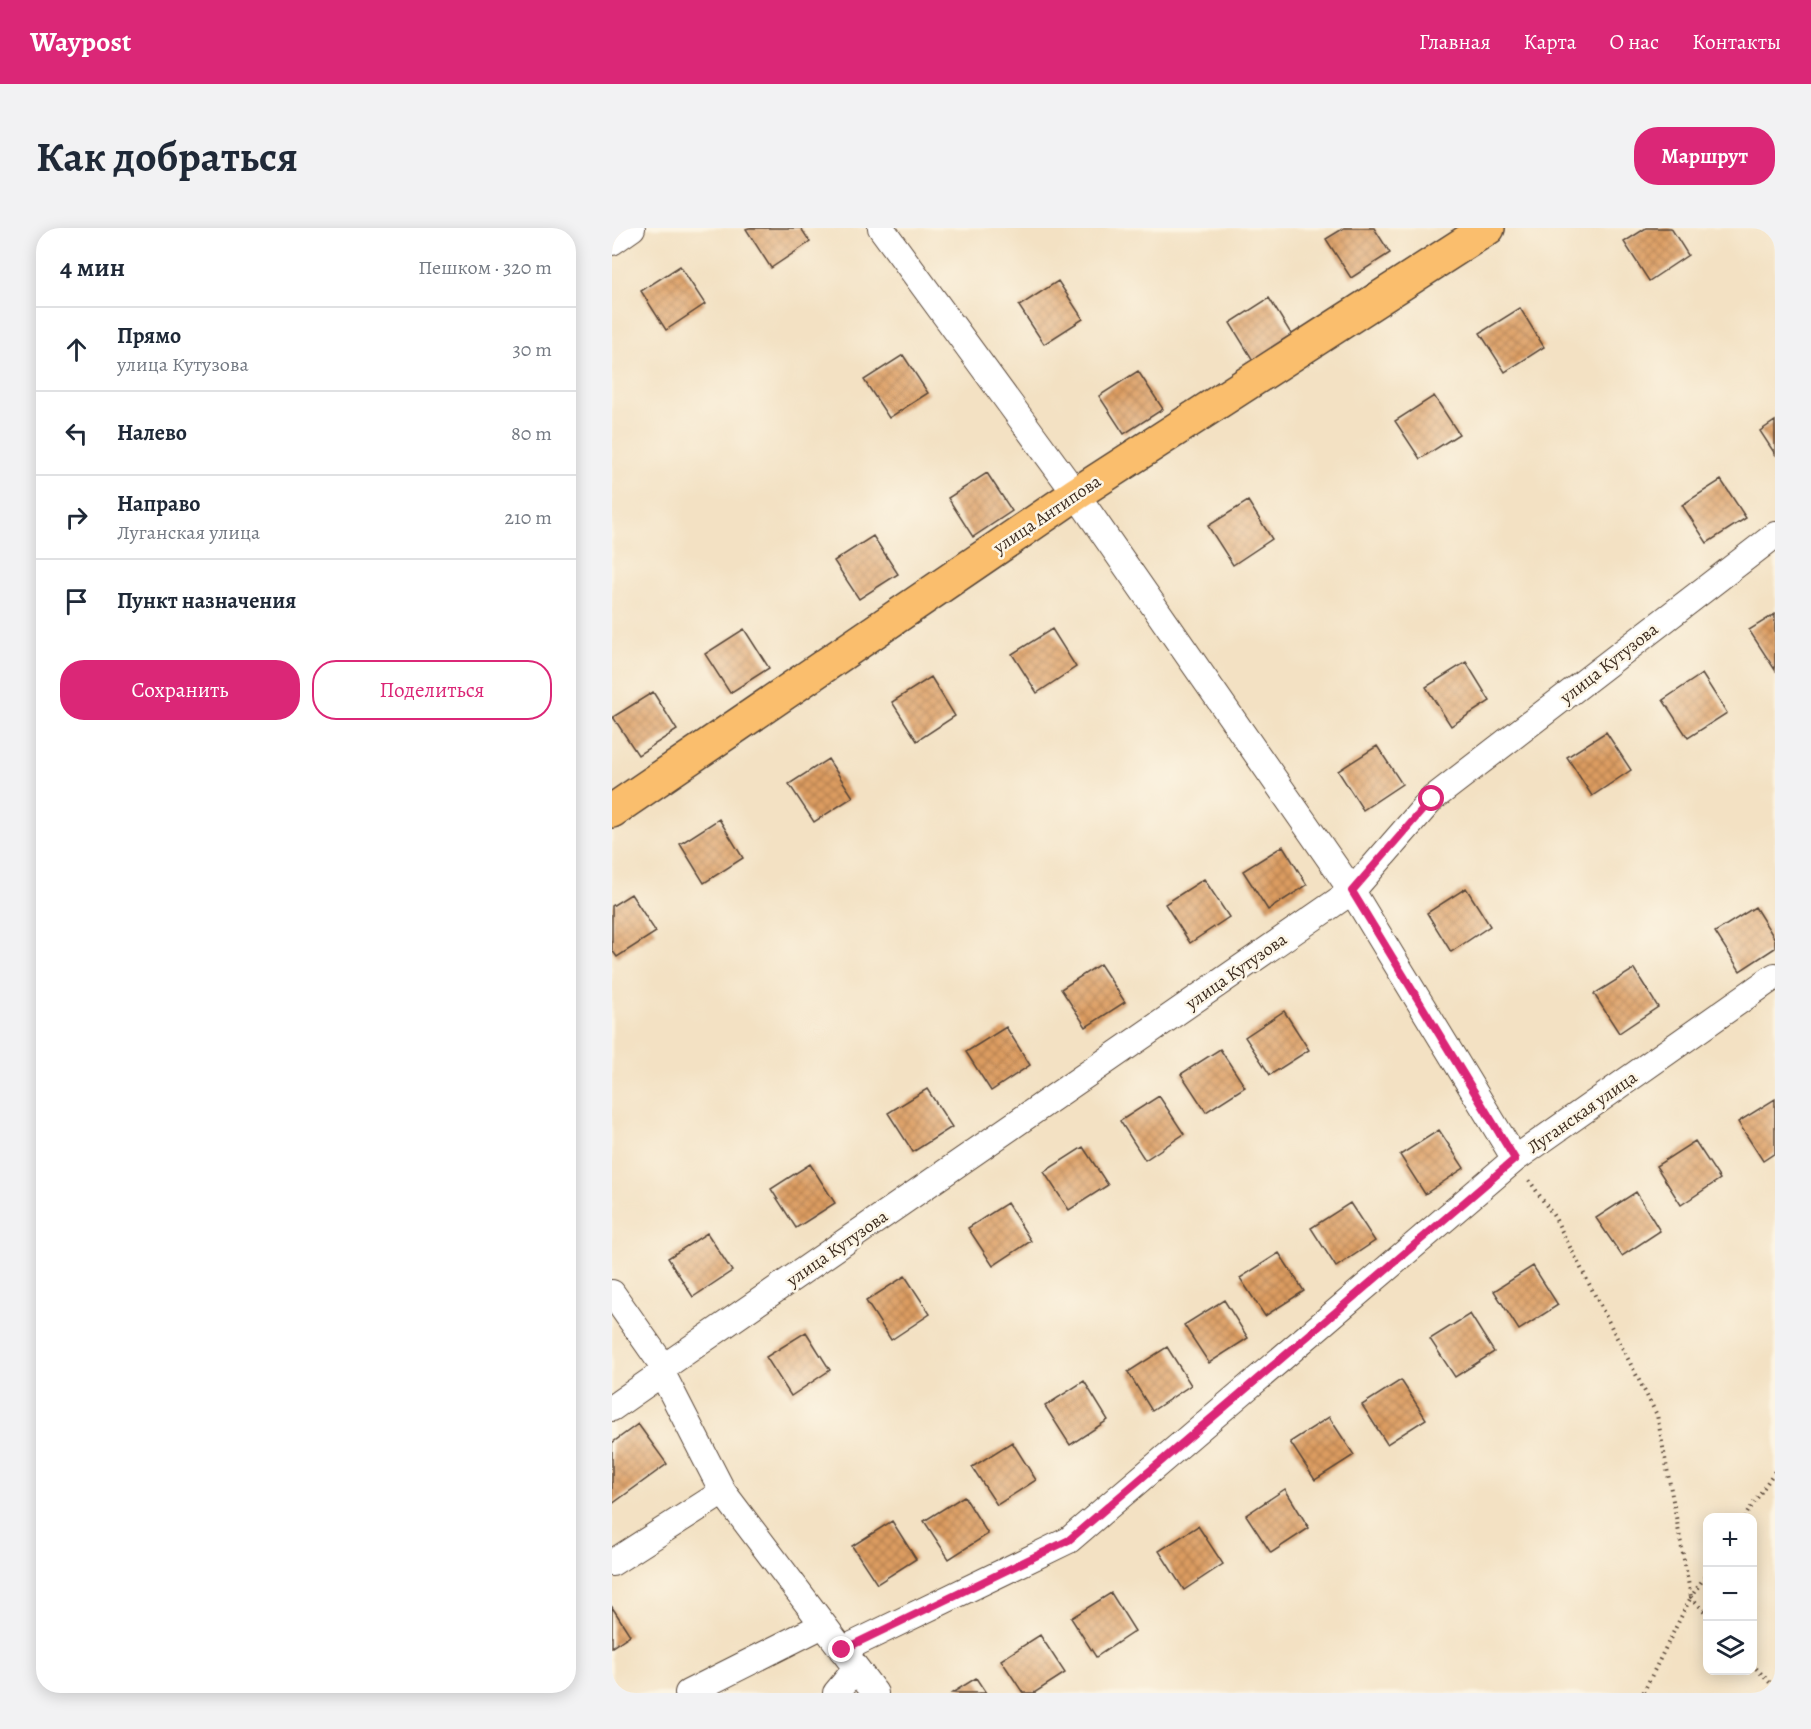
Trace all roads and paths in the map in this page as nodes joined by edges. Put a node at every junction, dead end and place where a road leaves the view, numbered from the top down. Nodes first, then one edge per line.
1 (632, 228) edge
2 (881, 228) edge
3 (1488, 228) edge
4 (612, 242) edge
5 (1076, 494) junction
6 (1775, 535) edge
7 (612, 811) edge
8 (1352, 891) junction
9 (1775, 976) edge
10 (1515, 1159) junction
11 (612, 1293) edge
12 (663, 1370) junction
13 (612, 1408) edge
14 (1775, 1471) edge
15 (723, 1492) junction
16 (1747, 1513) edge
17 (612, 1563) edge
18 (1703, 1578) edge
19 (1691, 1597) junction
20 (1703, 1610) edge
21 (823, 1625) junction
22 (849, 1660) junction
23 (1757, 1669) edge
24 (1775, 1688) edge
25 (688, 1693) edge
26 (836, 1693) edge
27 (875, 1693) edge
28 (1643, 1693) edge

1 - 4 street
2 - 5 street
3 - 5 main road, улица Антипова
5 - 7 main road, улица Антипова
5 - 8 street
6 - 8 street, улица Кутузова
8 - 10 street
8 - 12 street, улица Кутузова
9 - 10 street, Луганская улица
10 - 19 path
10 - 22 street, Луганская улица
11 - 12 street
12 - 13 street, улица Кутузова
12 - 15 street
14 - 16 path
15 - 17 street
15 - 21 street
18 - 19 path
19 - 20 path
19 - 28 path
21 - 22 street
21 - 25 street
22 - 26 street
22 - 27 street
23 - 24 path

